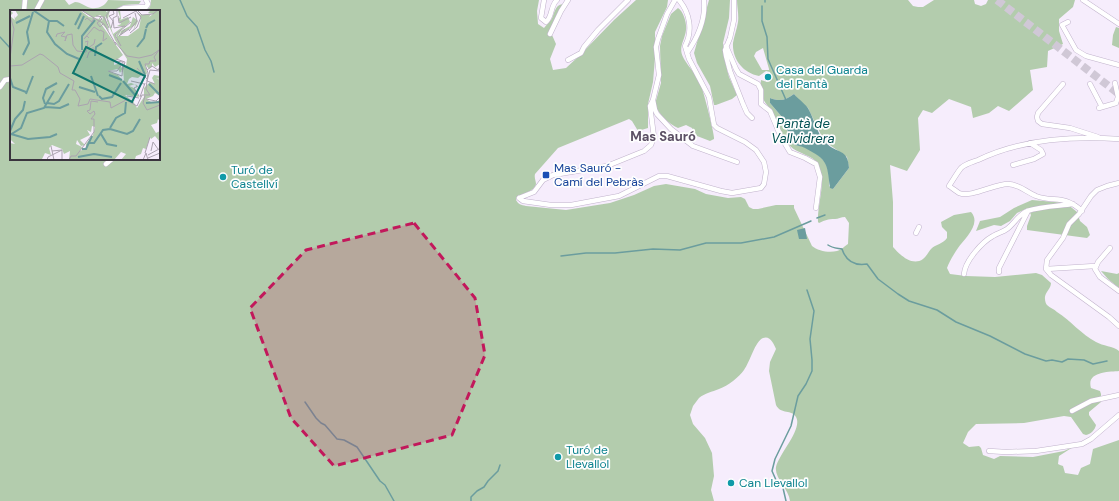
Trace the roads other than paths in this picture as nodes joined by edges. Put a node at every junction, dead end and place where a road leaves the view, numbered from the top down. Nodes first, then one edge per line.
1 (25, 0) edge
2 (42, 0) edge
3 (146, 0) edge
4 (544, 0) edge
5 (557, 0) edge
6 (568, 0) edge
7 (628, 0) edge
8 (675, 0) edge
9 (679, 0) edge
10 (704, 0) edge
11 (734, 0) edge
12 (1083, 0) edge
13 (24, 10) edge
14 (37, 10) edge
15 (120, 10) edge
16 (1068, 22) dead end
17 (1119, 24) edge
18 (550, 34) dead end
19 (726, 46) junction
20 (687, 53) junction
21 (568, 60) dead end
22 (1119, 65) edge
23 (10, 79) edge
24 (1114, 83) dead end
25 (1063, 84) dead end
26 (1090, 84) dead end
27 (0, 87) edge
28 (653, 100) junction
29 (1118, 104) edge
30 (752, 118) dead end
31 (1100, 138) junction
32 (1119, 139) edge
33 (1030, 143) junction
34 (111, 160) edge
35 (737, 162) dead end
36 (106, 164) dead end
37 (1013, 165) dead end
38 (1119, 183) edge
39 (1074, 204) junction
40 (816, 208) dead end
41 (1028, 210) junction
42 (1082, 211) junction
43 (919, 227) dead end
44 (916, 233) dead end
45 (1110, 248) dead end
46 (1095, 266) junction
47 (1046, 269) junction
48 (999, 272) dead end
49 (964, 274) dead end
50 (1119, 291) edge
51 (1119, 326) edge
52 (1119, 396) edge
53 (1072, 410) dead end
54 (1119, 415) edge
55 (989, 451) dead end

1 - 13 street
2 - 14 street
3 - 15 street
4 - 5 street
6 - 18 street
7 - 21 street
8 - 28 street
9 - 20 street
10 - 20 street
11 - 19 street
12 - 17 street
16 - 22 street
19 - 30 street
19 - 40 street
20 - 28 street
23 - 27 street
24 - 29 street
25 - 31 street
26 - 29 street
28 - 35 street
31 - 32 street
31 - 33 street
33 - 37 street
33 - 39 street
34 - 36 street
38 - 42 street
39 - 41 street
39 - 42 street
41 - 48 street
41 - 49 street
42 - 47 street
43 - 44 street
45 - 46 street
46 - 47 street
46 - 50 street
47 - 51 street
52 - 53 street
54 - 55 street

